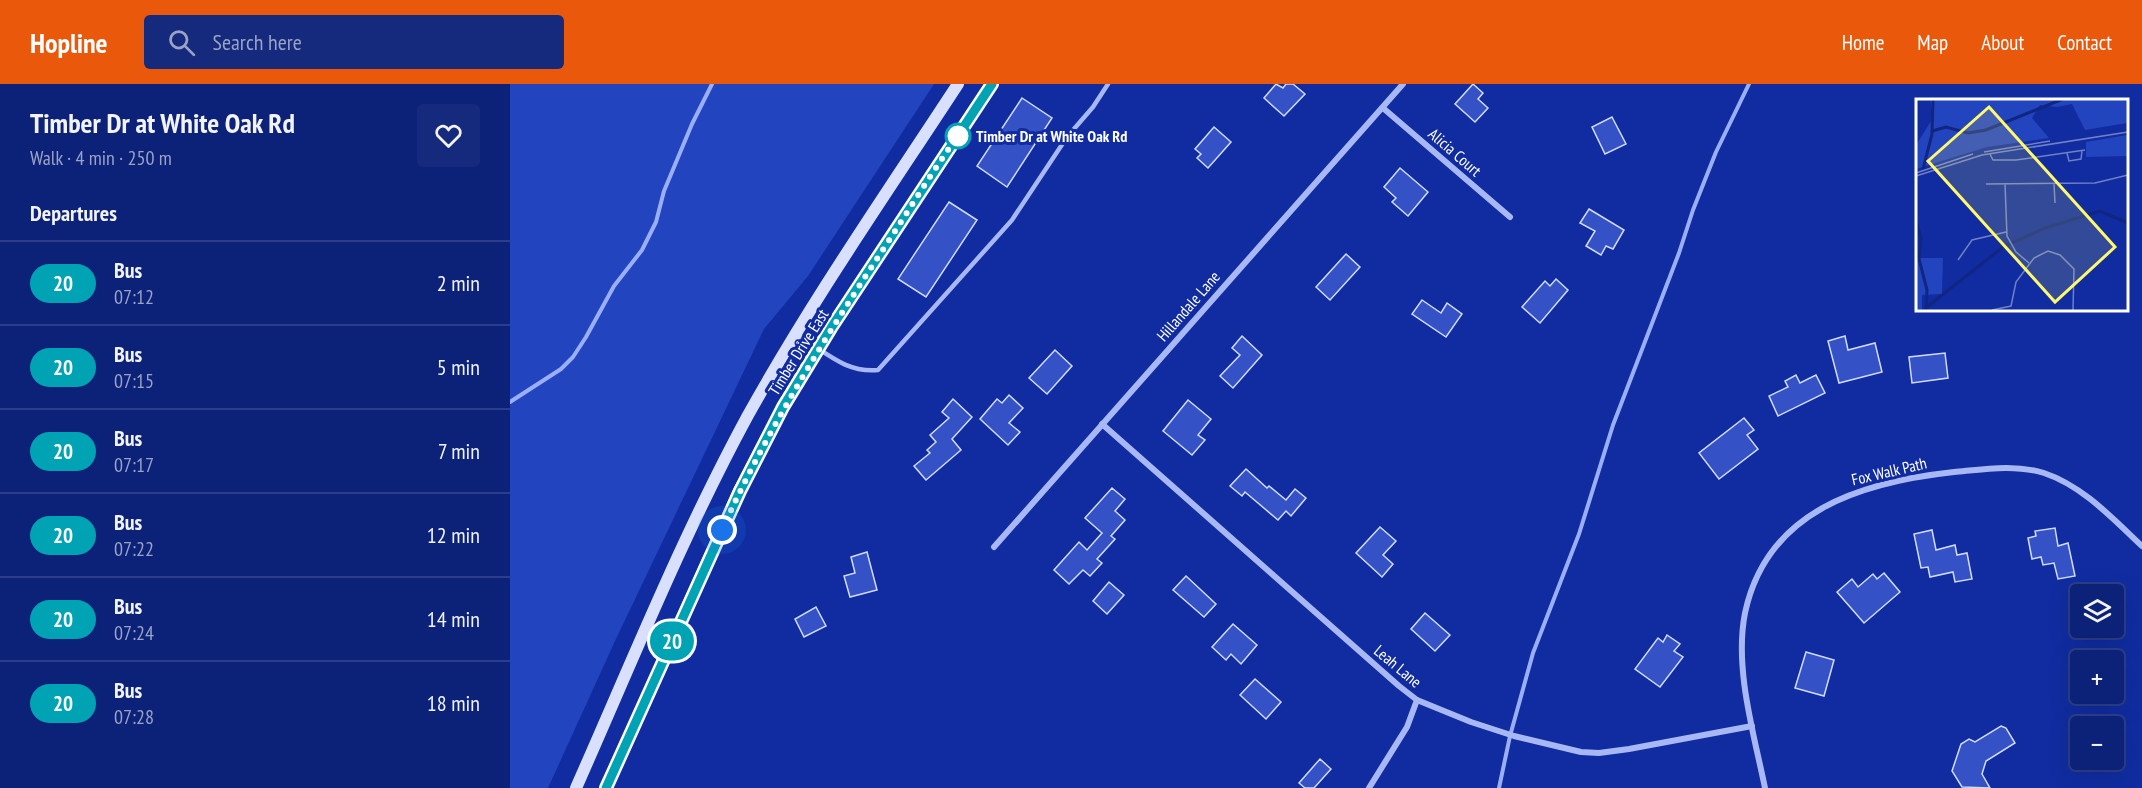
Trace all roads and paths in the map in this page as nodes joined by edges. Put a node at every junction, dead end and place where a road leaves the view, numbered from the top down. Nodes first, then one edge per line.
1 (958, 84) edge
2 (992, 84) edge
3 (1108, 84) edge
4 (1403, 84) edge
5 (1383, 108) junction
6 (1510, 217) dead end
7 (796, 334) junction
8 (819, 348) junction
9 (1102, 424) junction
10 (2142, 546) edge
11 (994, 547) dead end
12 (1417, 700) junction
13 (1752, 726) junction
14 (576, 788) edge
15 (606, 788) edge
16 (1369, 788) edge
17 (1765, 788) edge

1 - 7 main road, Timber Drive East
2 - 8 main road, Timber Drive East
3 - 8 lane
4 - 5 street, Hillandale Lane
5 - 6 street, Alicia Court
5 - 9 street, Hillandale Lane
7 - 8 lane
7 - 14 main road, Timber Drive East
8 - 15 main road, Timber Drive East
9 - 11 street, Hillandale Lane
9 - 12 street, Leah Lane
10 - 13 street, Fox Walk Path
12 - 13 street, Leah Lane
12 - 16 street
13 - 17 street, Fox Walk Path

